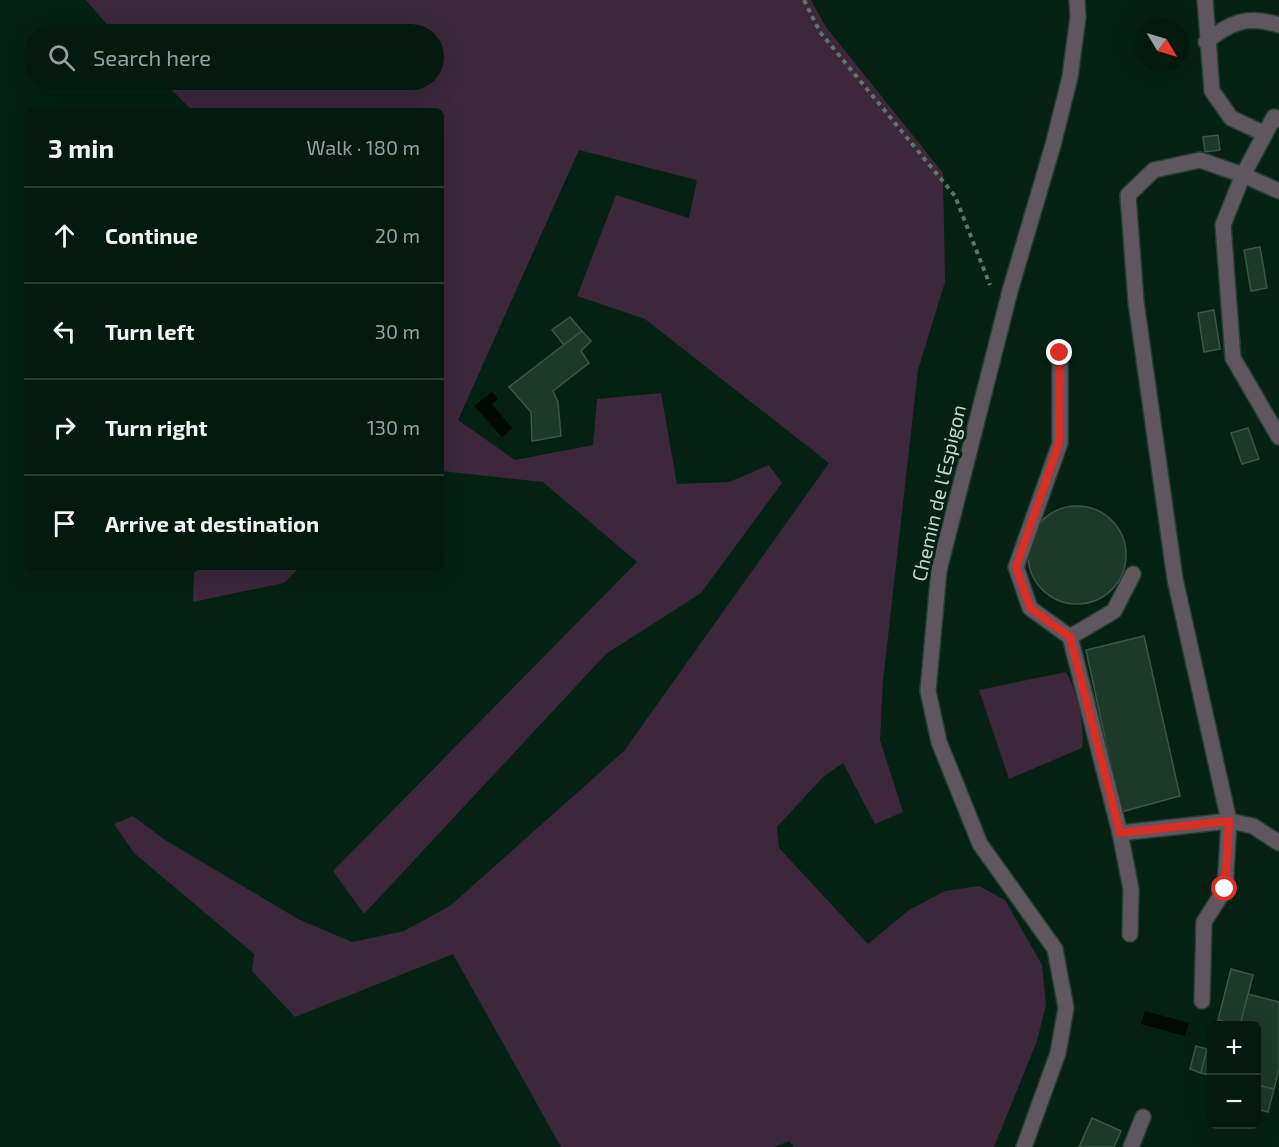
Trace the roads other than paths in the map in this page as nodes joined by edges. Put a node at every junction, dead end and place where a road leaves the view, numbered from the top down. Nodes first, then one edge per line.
1 (1077, 0) edge
2 (1205, 0) edge
3 (1279, 25) edge
4 (1206, 42) junction
5 (1277, 116) edge
6 (1265, 134) junction
7 (1243, 174) junction
8 (1279, 191) edge
9 (1060, 353) dead end
10 (1279, 437) edge
11 (1133, 574) dead end
12 (1070, 637) junction
13 (1229, 821) junction
14 (1120, 833) junction
15 (1279, 843) edge
16 (1130, 934) dead end
17 (1202, 1001) dead end
18 (1143, 1118) dead end
19 (1024, 1147) edge
20 (1131, 1147) edge

1 - 19 street, Chemin de l'Espigon
2 - 4 street
3 - 4 street
4 - 6 street
5 - 6 street
6 - 7 street
7 - 8 street
7 - 10 street
7 - 13 street
9 - 12 street
11 - 12 street
12 - 14 street
13 - 14 street
13 - 15 street
13 - 17 street
14 - 16 street
18 - 20 street

